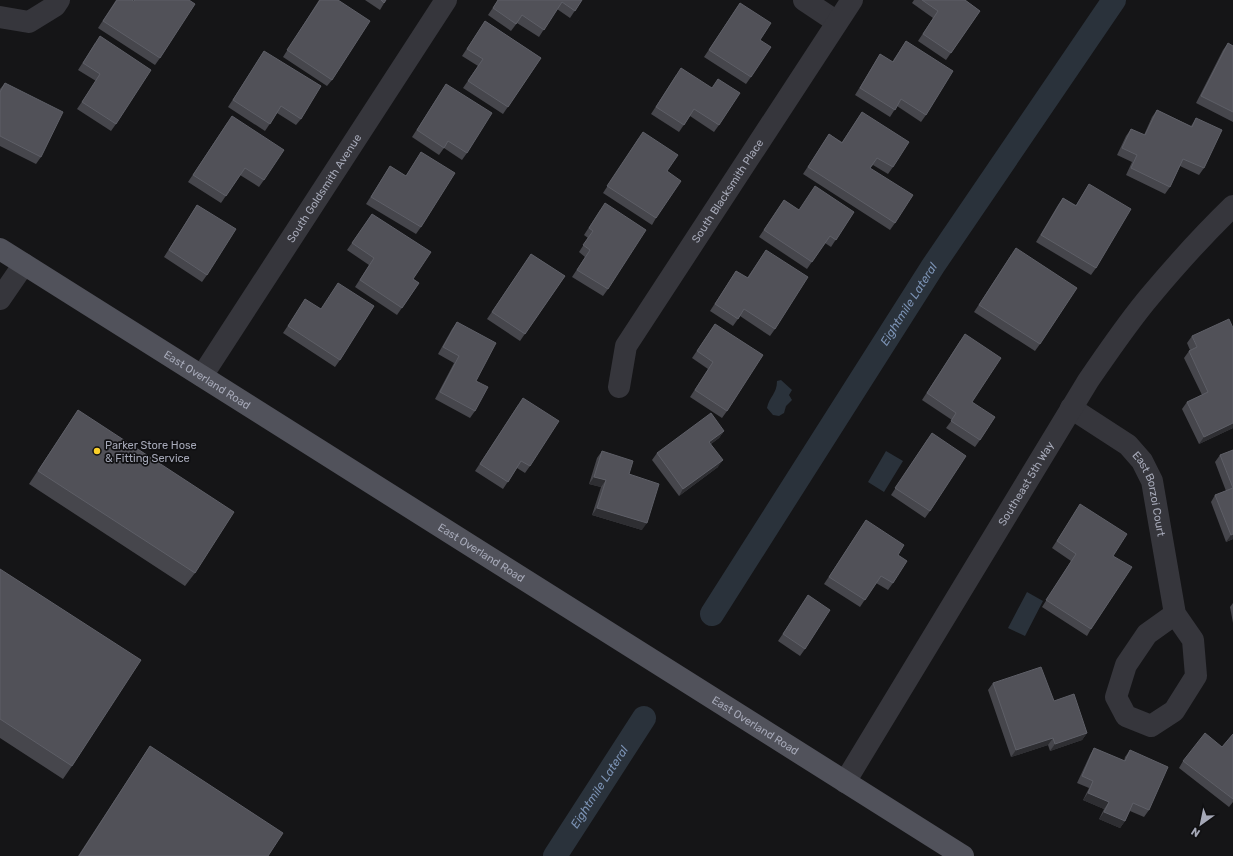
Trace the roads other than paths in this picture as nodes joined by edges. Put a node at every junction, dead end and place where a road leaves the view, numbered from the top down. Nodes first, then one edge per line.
1 (59, 0) edge
2 (446, 0) edge
3 (804, 0) edge
4 (852, 0) edge
5 (0, 17) edge
6 (837, 22) junction
7 (1233, 206) edge
8 (0, 248) edge
9 (24, 264) junction
10 (0, 299) edge
11 (202, 376) junction
12 (619, 387) dead end
13 (1071, 408) junction
14 (1175, 614) junction
15 (845, 782) junction
16 (963, 856) edge

1 - 5 street
2 - 11 street, South Goldsmith Avenue
3 - 6 street
4 - 6 street, South Blacksmith Place
6 - 12 street, South Blacksmith Place
7 - 13 street, Southeast 5th Way
8 - 9 main road, East Overland Road
9 - 10 street
9 - 11 main road, East Overland Road
11 - 15 main road, East Overland Road
13 - 14 street, East Borzoi Court
13 - 15 street, Southeast 5th Way
14 - 14 street, East Borzoi Court
15 - 16 main road, East Overland Road

